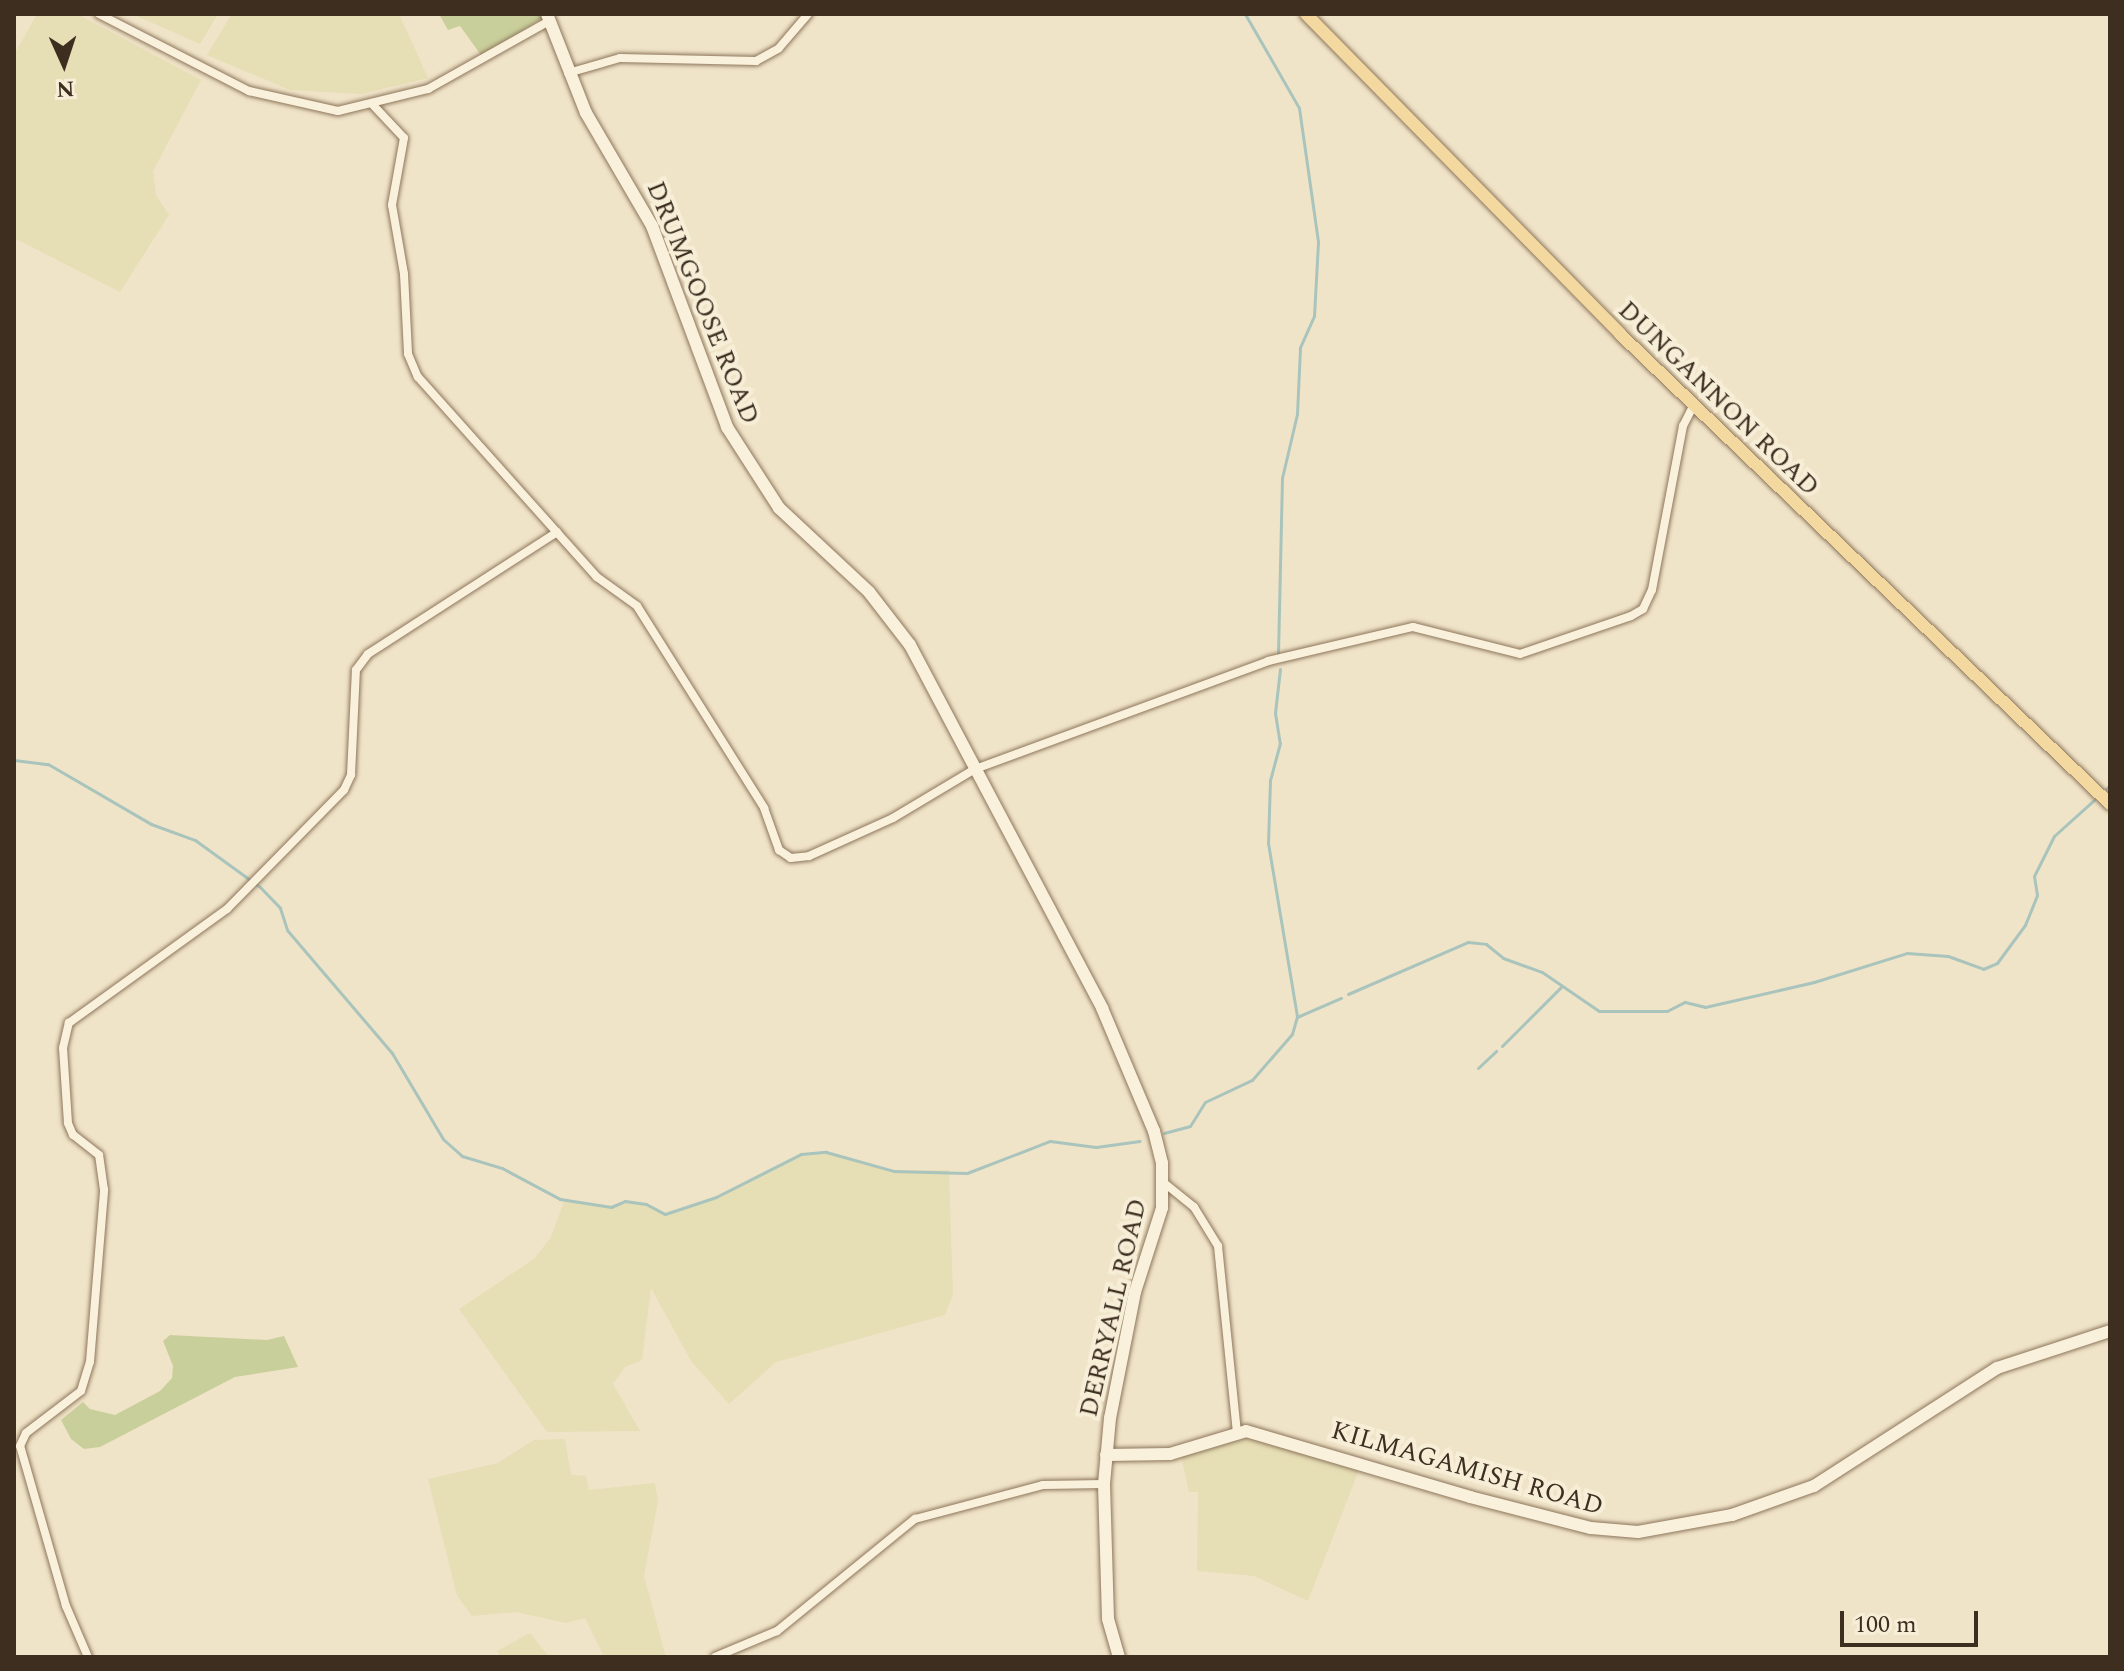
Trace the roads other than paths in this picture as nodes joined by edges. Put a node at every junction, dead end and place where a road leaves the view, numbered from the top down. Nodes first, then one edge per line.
1 (99, 14) edge
2 (808, 14) edge
3 (1306, 14) edge
4 (548, 18) edge
5 (568, 73) junction
6 (373, 105) junction
7 (1693, 406) junction
8 (557, 532) junction
9 (979, 769) junction
10 (2110, 804) edge
11 (1163, 1182) junction
12 (2110, 1331) edge
13 (1237, 1432) junction
14 (1106, 1455) junction
15 (1104, 1484) junction
16 (88, 1657) edge
17 (715, 1657) edge
18 (1119, 1657) edge

1 - 6 street
2 - 5 street
3 - 7 main road, DUNGANNON ROAD
4 - 5 street, DRUMGOOSE ROAD
4 - 6 street
5 - 9 street, DRUMGOOSE ROAD
6 - 8 street
7 - 9 street
7 - 10 main road, DUNGANNON ROAD
8 - 9 street
8 - 16 street
9 - 11 street, DERRYALL ROAD
11 - 13 street
11 - 14 street, DERRYALL ROAD
12 - 13 street, KILMAGAMISH ROAD
13 - 14 street, KILMAGAMISH ROAD
14 - 15 street, DERRYALL ROAD
15 - 17 street
15 - 18 street, DERRYALL ROAD

